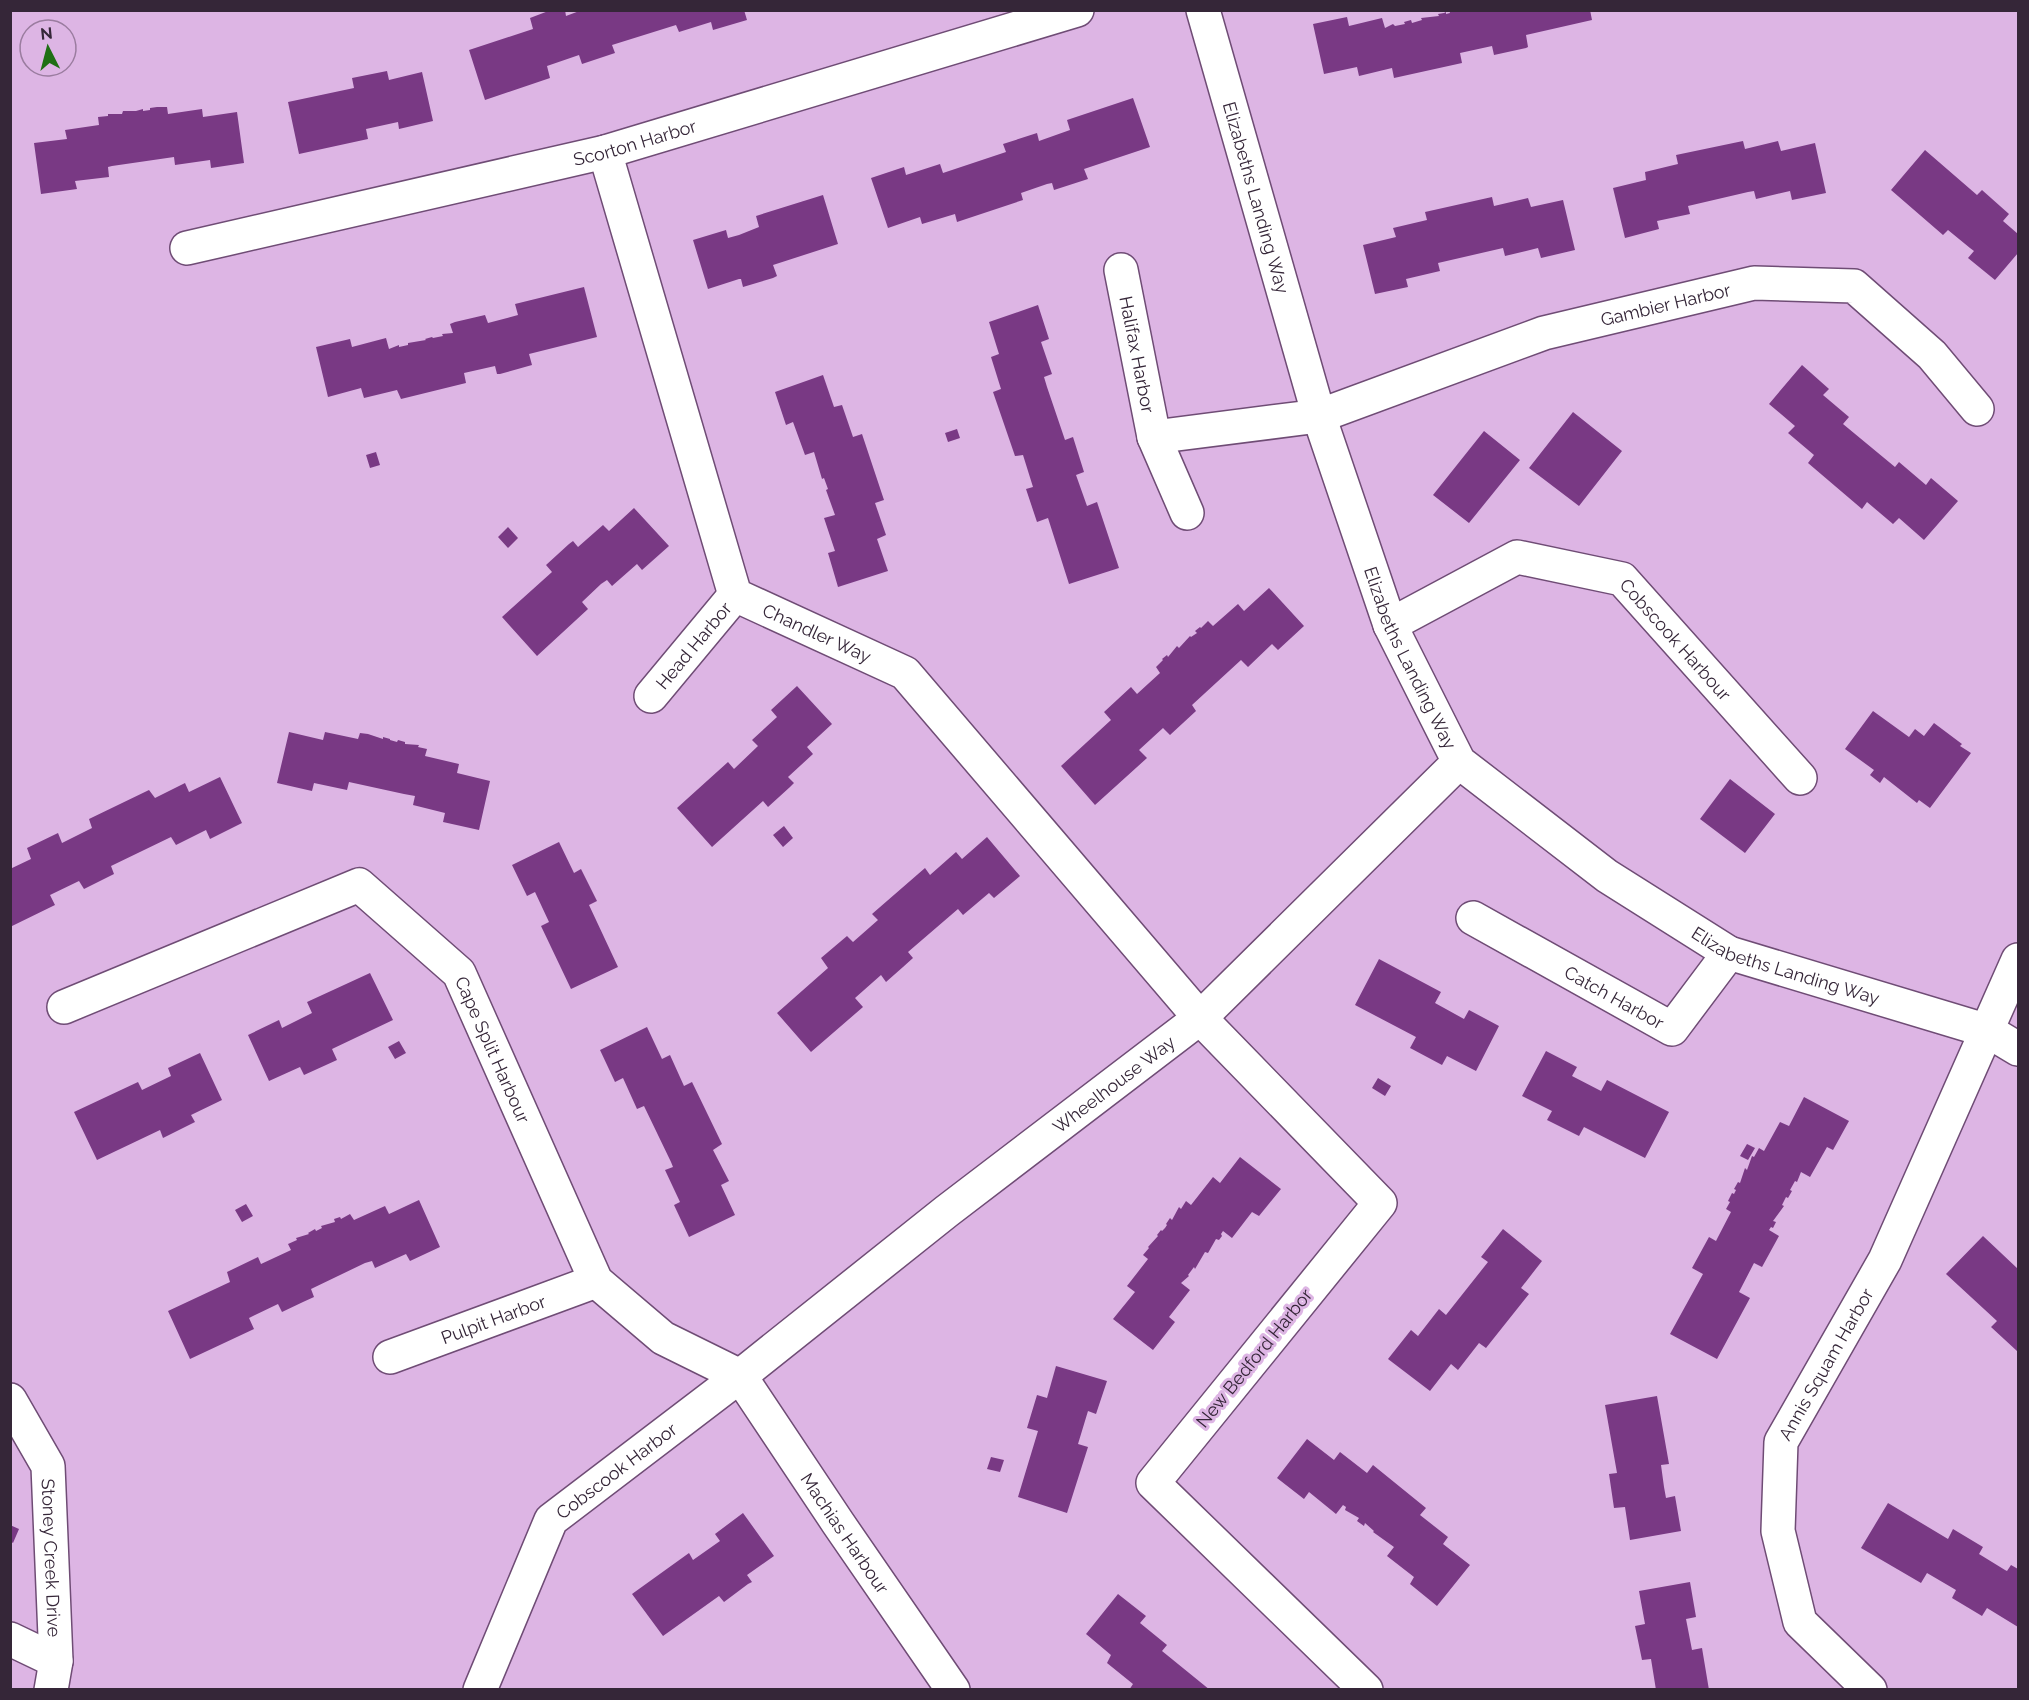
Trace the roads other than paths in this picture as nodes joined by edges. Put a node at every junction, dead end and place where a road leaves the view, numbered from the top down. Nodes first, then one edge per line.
1 (1077, 10) edge
2 (1203, 10) edge
3 (605, 152) junction
4 (187, 248) dead end
5 (1121, 270) dead end
6 (1977, 409) dead end
7 (1319, 416) junction
8 (1154, 437) junction
9 (1187, 513) dead end
10 (735, 595) junction
11 (1390, 625) junction
12 (651, 696) dead end
13 (1459, 762) junction
14 (1800, 778) dead end
15 (1473, 918) dead end
16 (1729, 953) junction
17 (2019, 960) edge
18 (64, 1007) dead end
19 (1200, 1018) junction
20 (1988, 1031) junction
21 (2019, 1049) edge
22 (596, 1281) junction
23 (390, 1358) dead end
24 (740, 1376) junction
25 (10, 1400) edge
26 (10, 1639) edge
27 (53, 1675) edge
28 (480, 1689) edge
29 (953, 1689) edge
30 (1366, 1689) edge
31 (1870, 1689) edge

1 - 3 street, Scorton Harbor
2 - 7 street, Elizabeths Landing Way
3 - 4 street, Scorton Harbor
3 - 10 street
5 - 8 street, Halifax Harbor
6 - 7 street, Gambier Harbor
7 - 8 street, Halifax Harbor
7 - 11 street, Elizabeths Landing Way
8 - 9 street, Halifax Harbor
10 - 12 street, Head Harbor
10 - 19 street, Chandler Way
11 - 13 street, Elizabeths Landing Way
11 - 14 street, Cobscook Harbour
13 - 16 street, Elizabeths Landing Way
13 - 19 street, Wheelhouse Way
15 - 16 street, Catch Harbor
16 - 20 street, Elizabeths Landing Way
17 - 20 street, Annis Squam Harbor
18 - 22 street, Cape Split Harbour
19 - 24 street, Wheelhouse Way
19 - 30 street, New Bedford Harbor
20 - 21 street, Elizabeths Landing Way
20 - 31 street, Annis Squam Harbor
22 - 23 street, Pulpit Harbor
22 - 24 street, Cape Split Harbour
24 - 28 street, Cobscook Harbor
24 - 29 street, Machias Harbour
25 - 27 street, Stoney Creek Drive
26 - 27 street

